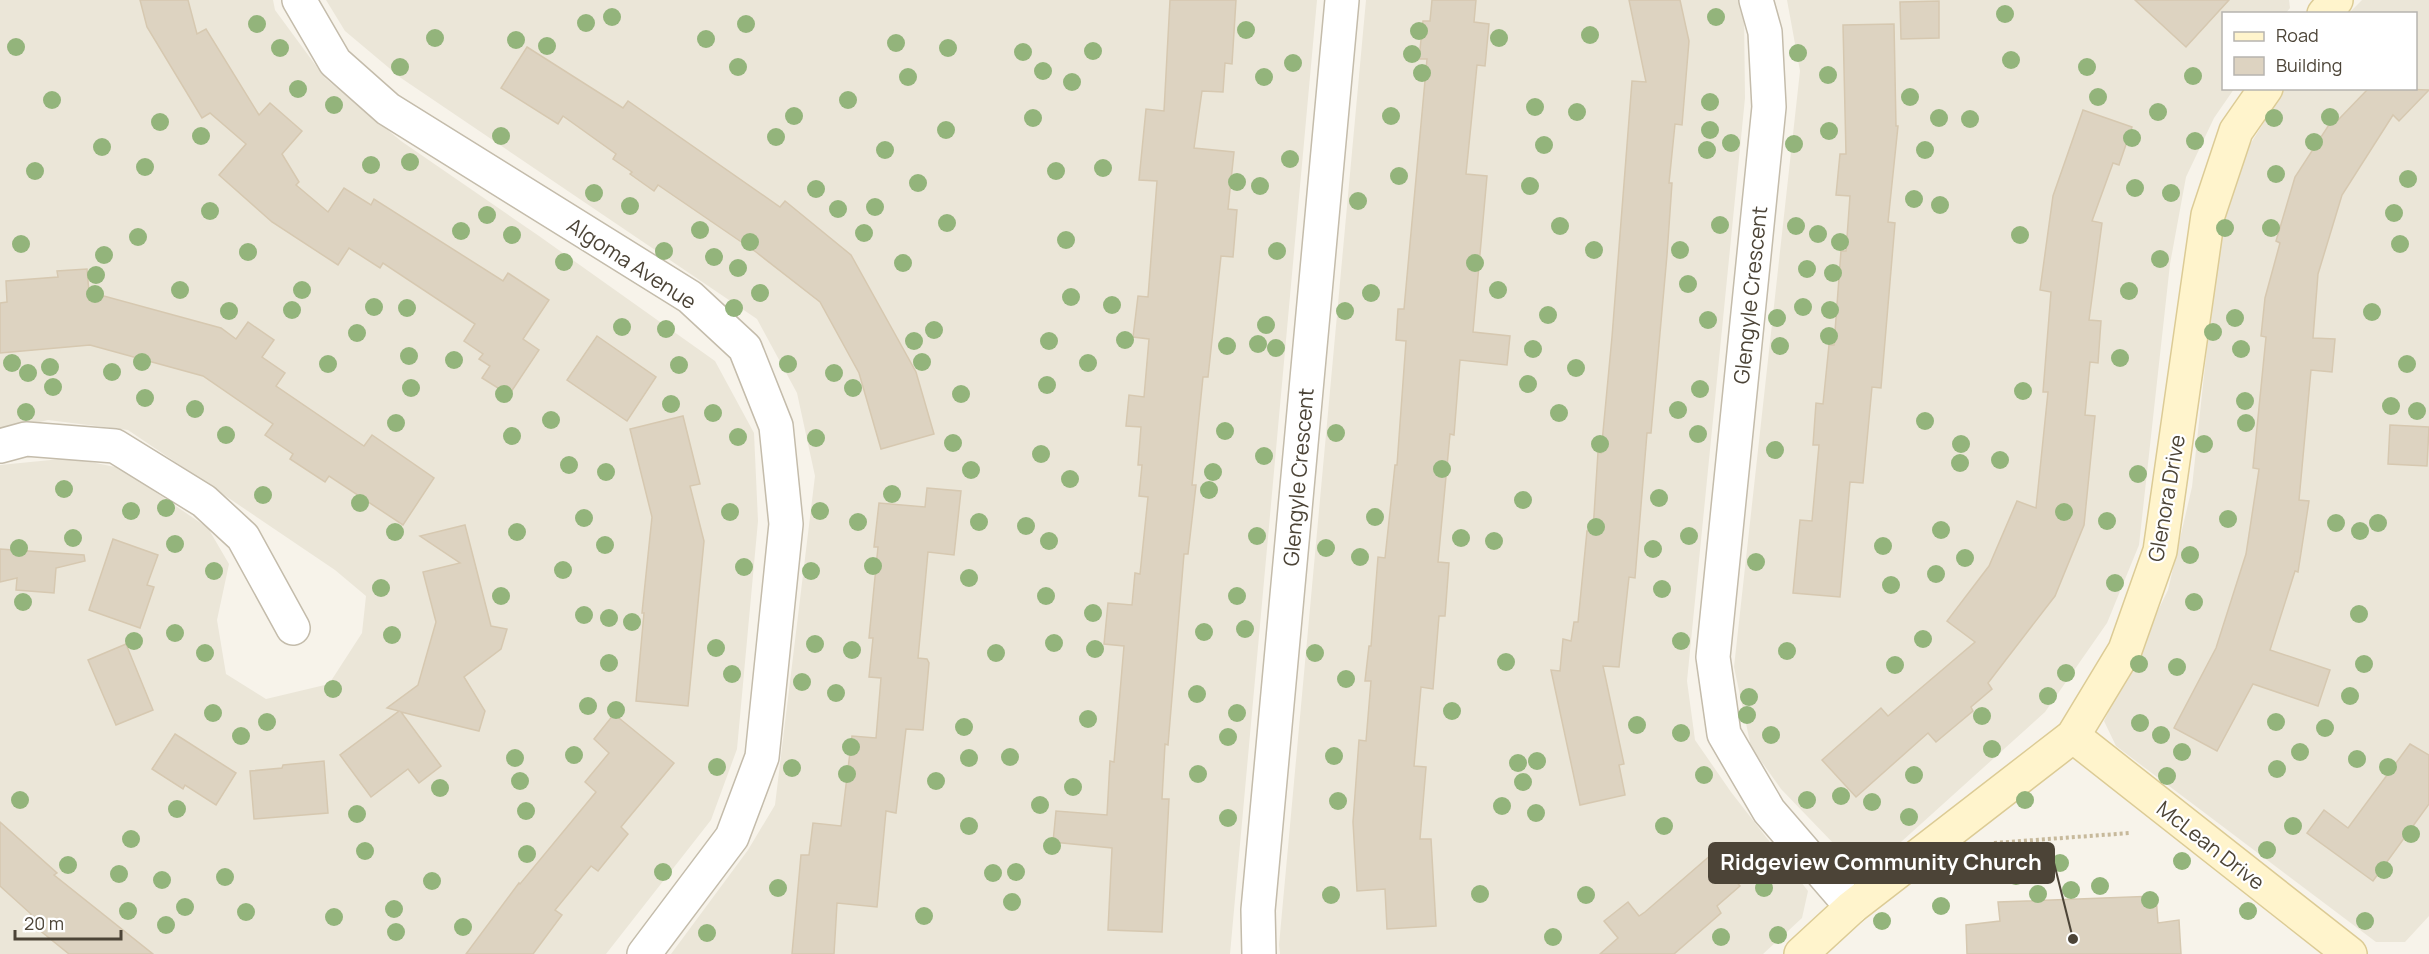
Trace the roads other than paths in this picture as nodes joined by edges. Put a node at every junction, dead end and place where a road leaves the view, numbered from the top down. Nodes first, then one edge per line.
1 (299, 0) edge
2 (1342, 0) edge
3 (1756, 0) edge
4 (2336, 0) edge
5 (2326, 12) edge
6 (2265, 90) edge
7 (0, 446) edge
8 (293, 628) dead end
9 (2073, 736) junction
10 (1852, 907) junction
11 (644, 954) edge
12 (1260, 954) edge
13 (1801, 954) edge
14 (2350, 954) edge

1 - 11 street, Algoma Avenue
2 - 12 street, Glengyle Crescent
3 - 10 street, Glengyle Crescent
4 - 5 street
6 - 9 street, Glenora Drive
7 - 8 street
9 - 10 street, Glenora Drive
9 - 14 street, McLean Drive
10 - 13 street, Glenora Drive

